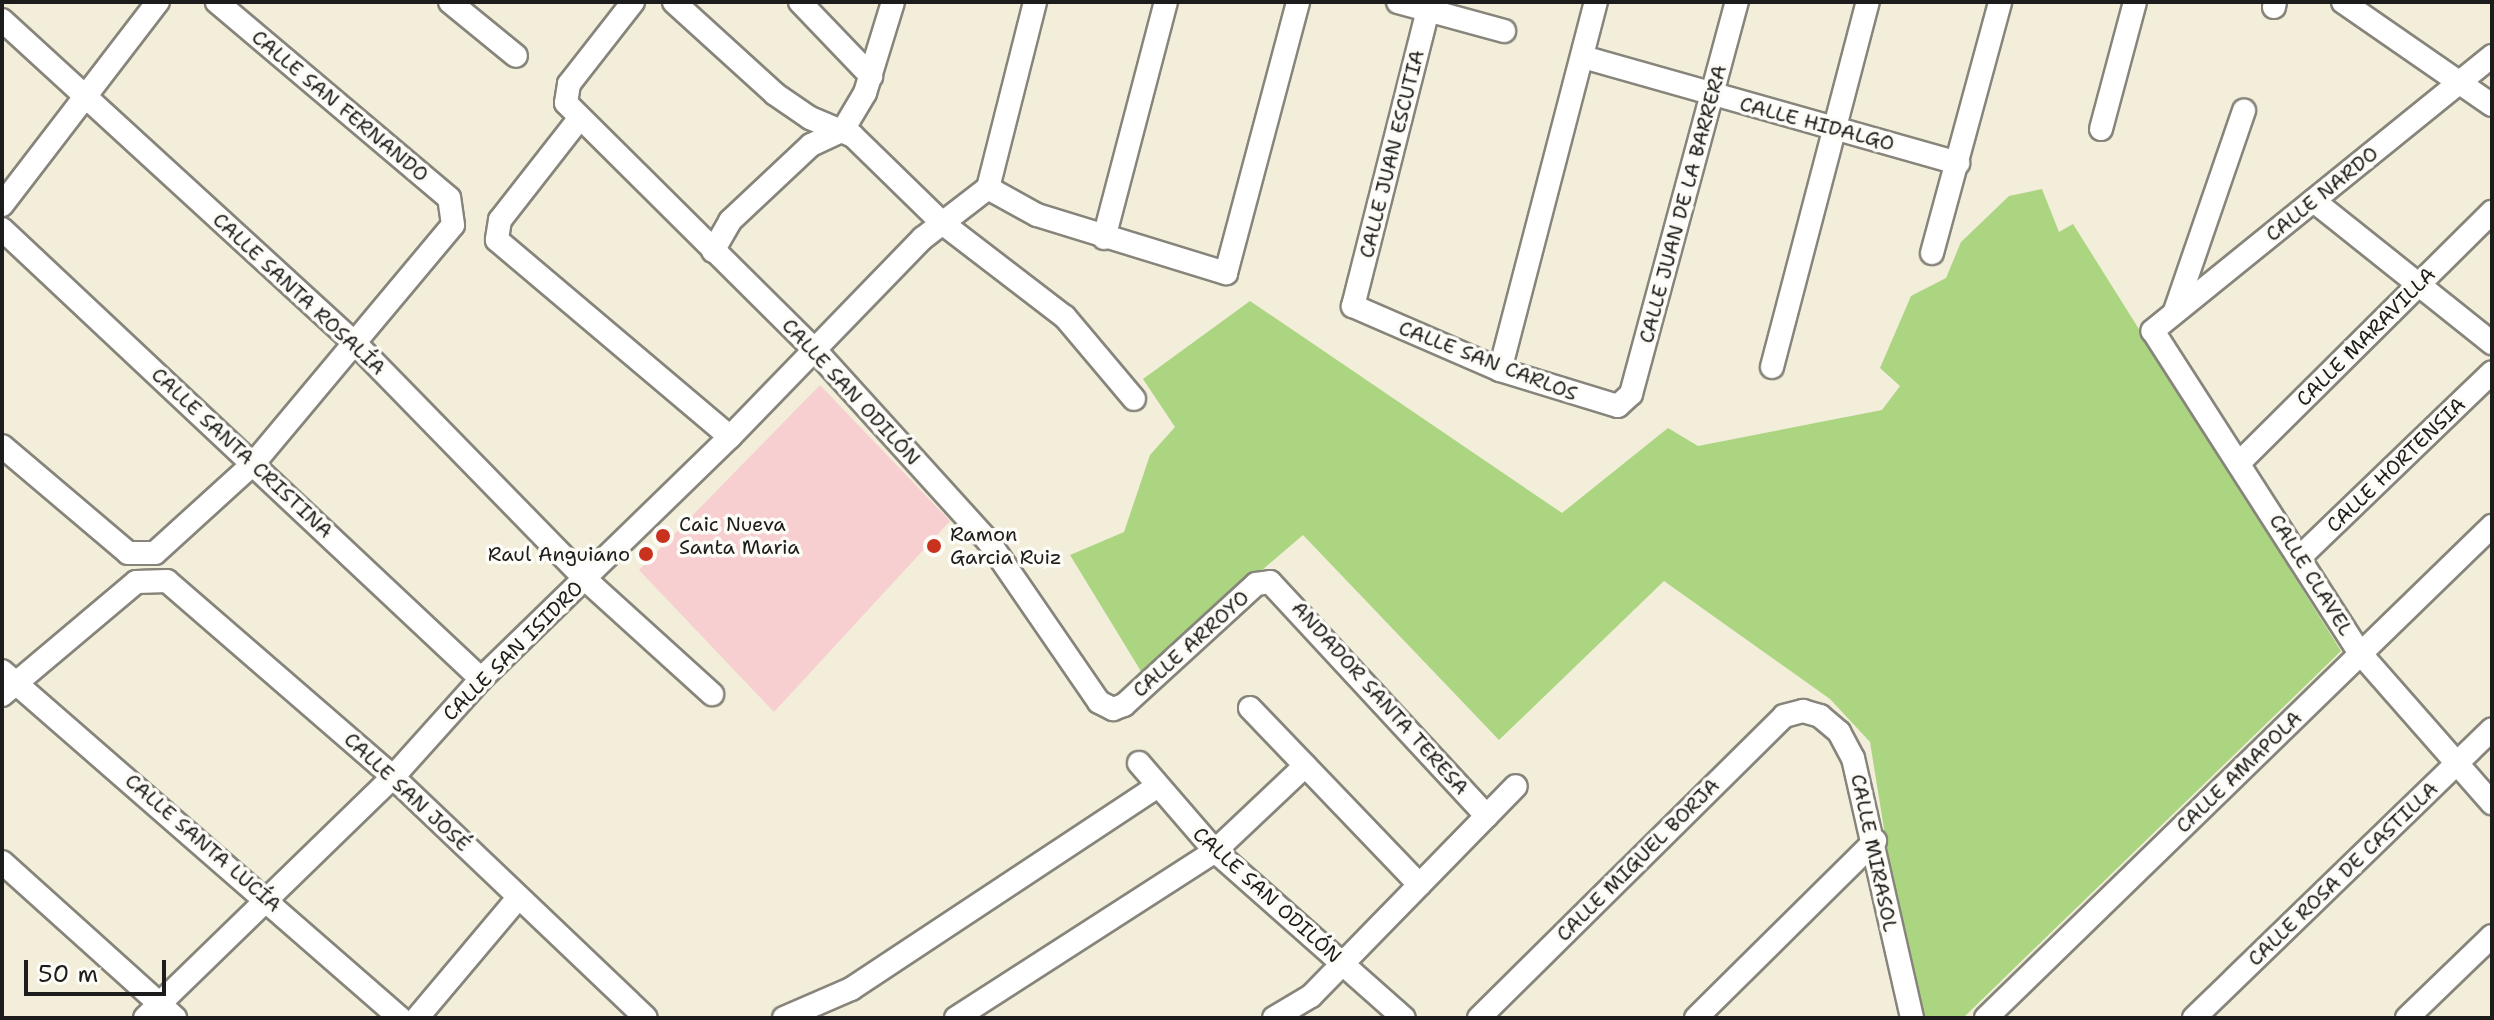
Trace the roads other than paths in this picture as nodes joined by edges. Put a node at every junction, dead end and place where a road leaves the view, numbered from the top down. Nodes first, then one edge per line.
1 (158, 2) edge
2 (217, 2) edge
3 (450, 2) edge
4 (633, 2) edge
5 (674, 2) edge
6 (800, 2) edge
7 (893, 2) edge
8 (1035, 2) edge
9 (1166, 2) edge
10 (1298, 2) edge
11 (1398, 2) edge
12 (1596, 2) edge
13 (1737, 2) edge
14 (1868, 2) edge
15 (2000, 2) edge
16 (2135, 2) edge
17 (2343, 2) edge
18 (1429, 6) edge
19 (2, 20) edge
20 (1504, 31) dead end
21 (516, 56) dead end
22 (2492, 56) edge
23 (1583, 57) junction
24 (871, 76) junction
25 (2460, 82) junction
26 (1713, 95) junction
27 (86, 96) junction
28 (2492, 105) edge
29 (2244, 111) dead end
30 (579, 119) junction
31 (1835, 128) junction
32 (2101, 129) dead end
33 (843, 130) junction
34 (1958, 163) junction
35 (976, 196) junction
36 (2314, 201) junction
37 (2, 205) edge
38 (2492, 212) edge
39 (941, 222) junction
40 (2, 229) edge
41 (1104, 238) junction
42 (713, 251) junction
43 (1932, 253) dead end
44 (2419, 285) junction
45 (1353, 306) joint
46 (2175, 312) junction
47 (2153, 331) joint
48 (2492, 343) edge
49 (357, 345) junction
50 (815, 350) junction
51 (1772, 367) dead end
52 (1500, 370) junction
53 (2492, 372) edge
54 (1134, 399) dead end
55 (1625, 404) joint
56 (730, 437) junction
57 (2, 446) edge
58 (2240, 462) junction
59 (254, 463) junction
60 (2492, 526) edge
61 (2299, 558) junction
62 (584, 578) junction
63 (1270, 582) joint
64 (2360, 653) junction
65 (481, 679) junction
66 (7, 683) edge
67 (712, 694) dead end
68 (1250, 708) dead end
69 (1113, 709) joint
70 (1803, 711) joint
71 (2492, 729) edge
72 (1139, 763) dead end
73 (2457, 763) junction
74 (1305, 766) junction
75 (393, 777) junction
76 (1516, 786) dead end
77 (1156, 787) junction
78 (2492, 803) edge
79 (1487, 816) junction
80 (1875, 841) junction
81 (1215, 851) junction
82 (2, 862) edge
83 (1420, 885) junction
84 (268, 897) junction
85 (519, 897) junction
86 (2492, 936) edge
87 (1343, 964) junction
88 (160, 1013) edge
89 (400, 1018) edge
90 (417, 1018) edge
91 (646, 1018) edge
92 (784, 1018) edge
93 (956, 1018) edge
94 (1274, 1018) edge
95 (1404, 1018) edge
96 (1479, 1018) edge
97 (1696, 1018) edge
98 (1912, 1018) edge
99 (1986, 1018) edge
100 (2194, 1018) edge
101 (2407, 1018) edge

1 - 27 street
2 - 49 street, CALLE SAN FERNANDO
3 - 21 street
4 - 30 street, CALLE SAN ODILÓN
5 - 33 street
6 - 24 street
7 - 24 street
8 - 35 street
9 - 41 street
10 - 41 street
11 - 18 street
12 - 23 street
13 - 26 street, CALLE JUAN DE LA BARRERA
14 - 31 street
15 - 34 street
16 - 32 street
17 - 25 street
18 - 20 street
18 - 45 street, CALLE JUAN ESCUTIA
19 - 27 street, CALLE SANTA ROSALÍA
22 - 25 street, CALLE NARDO
23 - 26 street, CALLE HIDALGO
23 - 52 street
24 - 33 street
25 - 28 street
25 - 36 street, CALLE NARDO
26 - 31 street, CALLE HIDALGO
26 - 55 street, CALLE JUAN DE LA BARRERA
27 - 37 street
27 - 49 street, CALLE SANTA ROSALÍA
29 - 46 street
30 - 42 street, CALLE SAN ODILÓN
30 - 56 street
31 - 34 street, CALLE HIDALGO
31 - 51 street
33 - 39 street
33 - 42 street
34 - 43 street
35 - 39 street, CALLE SAN ISIDRO
35 - 41 street
36 - 44 street
36 - 46 street, CALLE NARDO
38 - 44 street, CALLE MARAVILLA
39 - 50 street, CALLE SAN ISIDRO
39 - 54 street
40 - 59 street, CALLE SANTA CRISTINA
42 - 50 street, CALLE SAN ODILÓN
44 - 48 street
44 - 58 street, CALLE MARAVILLA
45 - 52 street, CALLE SAN CARLOS
46 - 47 street, CALLE NARDO
47 - 58 street, CALLE CLAVEL
49 - 59 street
49 - 62 street, CALLE SANTA ROSALÍA
50 - 56 street, CALLE SAN ISIDRO
50 - 69 street, CALLE SAN ODILÓN
52 - 55 street, CALLE SAN CARLOS
53 - 61 street, CALLE HORTENSIA
56 - 62 street, CALLE SAN ISIDRO
57 - 59 street
58 - 61 street, CALLE CLAVEL
59 - 65 street, CALLE SANTA CRISTINA
60 - 64 street, CALLE AMAPOLA
61 - 64 street, CALLE CLAVEL
62 - 65 street, CALLE SAN ISIDRO
62 - 67 street, CALLE SANTA ROSALÍA
63 - 69 street, CALLE ARROYO
63 - 79 street, ANDADOR SANTA TERESA
64 - 73 street, CALLE CLAVEL
64 - 99 street, CALLE AMAPOLA
65 - 75 street, CALLE SAN ISIDRO
66 - 75 street, CALLE SAN JOSÉ
66 - 84 street, CALLE SANTA LUCÍA
68 - 74 street
70 - 80 street, CALLE MIRASOL
70 - 96 street, CALLE MIGUEL BORJA
71 - 73 street, CALLE ROSA DE CASTILLA
72 - 77 street, CALLE SAN ODILÓN
73 - 78 street, CALLE CLAVEL
73 - 100 street, CALLE ROSA DE CASTILLA
74 - 81 street
74 - 83 street
75 - 84 street, CALLE SAN ISIDRO
75 - 85 street, CALLE SAN JOSÉ
76 - 79 street
77 - 81 street, CALLE SAN ODILÓN
77 - 92 street
79 - 83 street
80 - 97 street
80 - 98 street, CALLE MIRASOL
81 - 87 street, CALLE SAN ODILÓN
81 - 93 street
82 - 88 street
83 - 87 street
84 - 88 street, CALLE SAN ISIDRO
84 - 89 street, CALLE SANTA LUCÍA
85 - 90 street
85 - 91 street, CALLE SAN JOSÉ
86 - 101 street
87 - 94 street
87 - 95 street, CALLE SAN ODILÓN

